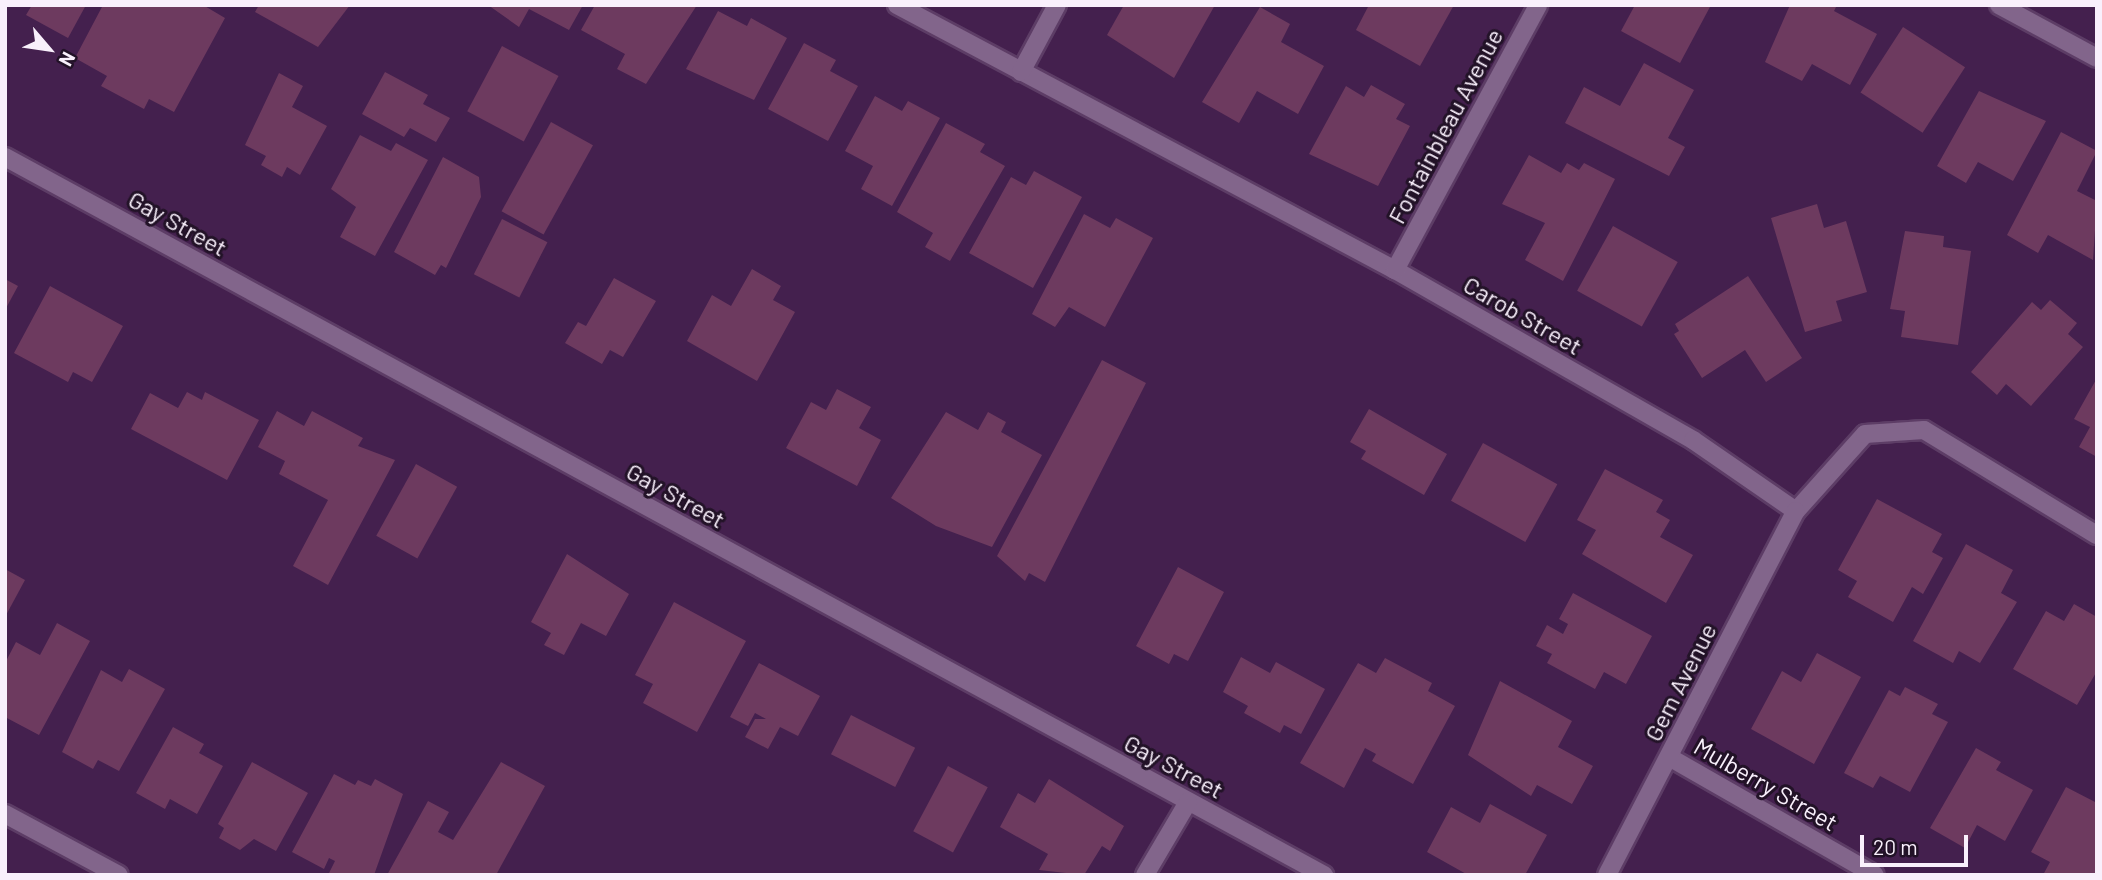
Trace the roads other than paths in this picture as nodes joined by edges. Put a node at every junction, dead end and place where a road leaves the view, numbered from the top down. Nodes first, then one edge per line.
1 (897, 5) edge
2 (1058, 5) edge
3 (1538, 5) edge
4 (1999, 5) edge
5 (2097, 58) edge
6 (1021, 72) junction
7 (5, 157) edge
8 (1395, 270) junction
9 (1796, 511) junction
10 (2097, 536) edge
11 (1669, 757) junction
12 (1188, 802) junction
13 (5, 814) edge
14 (119, 875) edge
15 (1145, 875) edge
16 (1324, 875) edge
17 (1607, 875) edge
18 (1875, 875) edge

1 - 6 street, Carob Street
2 - 6 street
3 - 8 street, Fontainbleau Avenue
4 - 5 street
6 - 8 street, Carob Street
7 - 12 street, Gay Street
8 - 9 street, Carob Street
9 - 10 street
9 - 11 street, Gem Avenue
11 - 17 street, Gem Avenue
11 - 18 street, Mulberry Street
12 - 15 street
12 - 16 street, Gay Street
13 - 14 street

